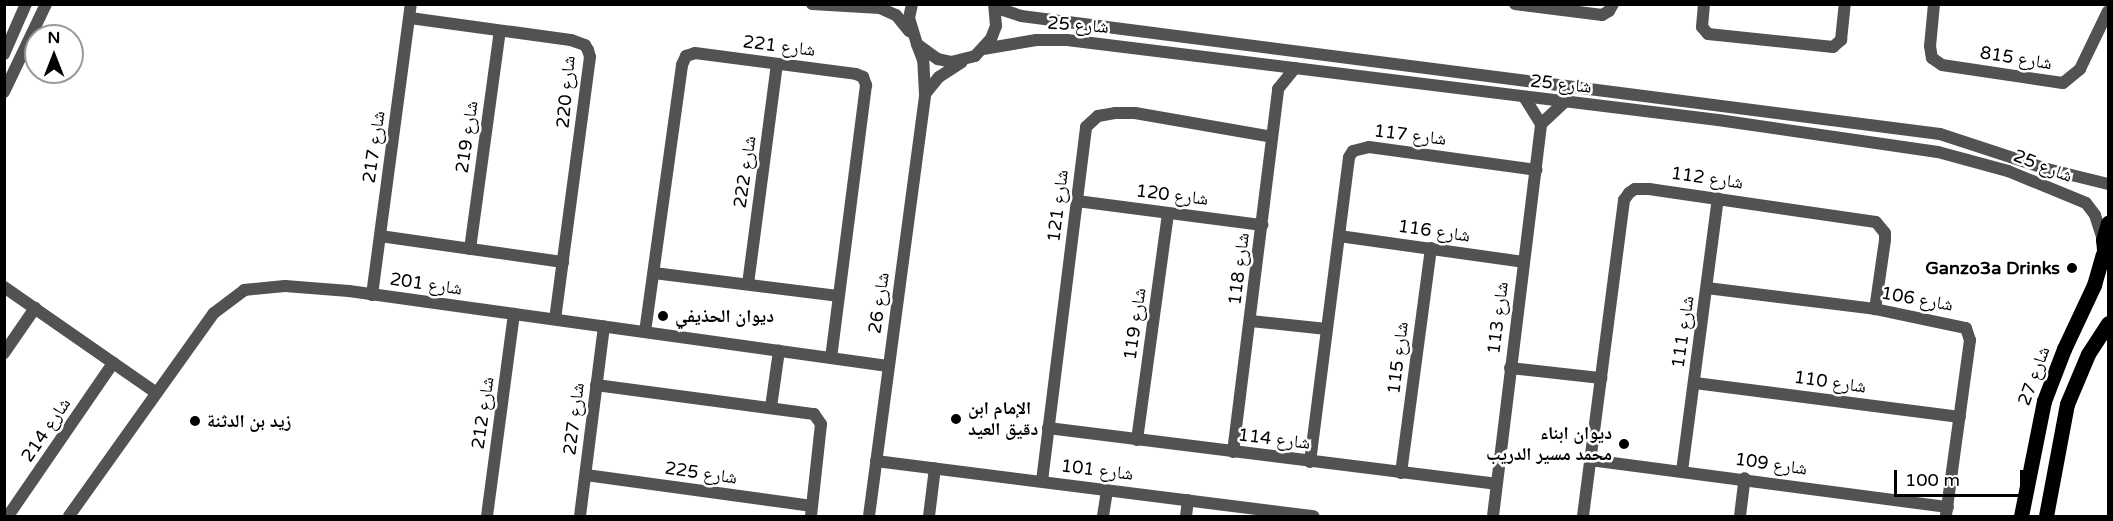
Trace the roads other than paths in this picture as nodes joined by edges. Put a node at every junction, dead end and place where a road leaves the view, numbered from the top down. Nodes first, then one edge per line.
1 (26, 4) edge
2 (46, 4) edge
3 (411, 4) edge
4 (812, 4) edge
5 (912, 4) edge
6 (995, 4) edge
7 (1515, 4) edge
8 (1613, 4) edge
9 (1704, 4) edge
10 (1845, 4) edge
11 (1934, 4) edge
12 (2109, 11) edge
13 (410, 18) junction
14 (500, 31) junction
15 (915, 40) junction
16 (983, 49) junction
17 (4, 54) edge
18 (964, 60) junction
19 (1259, 63) junction
20 (777, 64) junction
21 (1295, 68) junction
22 (1278, 89) junction
23 (4, 92) edge
24 (925, 94) junction
25 (1650, 95) junction
26 (1525, 98) junction
27 (1565, 102) junction
28 (1647, 112) junction
29 (1541, 124) junction
30 (1272, 137) junction
31 (1536, 170) junction
32 (2109, 184) edge
33 (1718, 198) junction
34 (1077, 201) junction
35 (1168, 213) junction
36 (2109, 224) edge
37 (1262, 225) junction
38 (380, 236) junction
39 (1339, 236) junction
40 (2103, 247) junction
41 (1431, 248) junction
42 (470, 249) junction
43 (563, 262) junction
44 (1523, 262) junction
45 (2109, 271) edge
46 (654, 273) junction
47 (748, 284) junction
48 (4, 287) edge
49 (1707, 288) junction
50 (372, 295) junction
51 (838, 296) junction
52 (35, 308) junction
53 (1875, 309) junction
54 (514, 314) junction
55 (555, 319) junction
56 (1251, 321) junction
57 (2109, 323) edge
58 (604, 327) junction
59 (1327, 329) junction
60 (645, 332) junction
61 (779, 351) junction
62 (4, 353) edge
63 (831, 358) junction
64 (113, 363) junction
65 (888, 366) junction
66 (1510, 368) junction
67 (1601, 378) junction
68 (1695, 382) junction
69 (596, 385) junction
70 (155, 392) junction
71 (771, 407) junction
72 (1960, 417) junction
73 (1048, 428) junction
74 (1137, 440) junction
75 (1233, 452) junction
76 (1590, 460) junction
77 (876, 461) junction
78 (1310, 462) junction
79 (935, 468) junction
80 (1682, 471) junction
81 (1401, 473) junction
82 (586, 475) junction
83 (1745, 478) junction
84 (1042, 481) junction
85 (1496, 484) junction
86 (1107, 489) junction
87 (1188, 500) junction
88 (811, 511) edge
89 (1947, 512) edge
90 (8, 516) edge
91 (69, 516) edge
92 (491, 516) edge
93 (580, 516) edge
94 (869, 516) edge
95 (929, 516) edge
96 (1103, 516) edge
97 (1186, 516) edge
98 (1314, 516) edge
99 (1492, 516) edge
100 (1582, 516) edge
101 (1740, 516) edge
102 (2021, 516) edge
103 (2046, 516) edge

1 - 17 street
2 - 23 street
3 - 13 street, شارع 217
4 - 15 street
5 - 15 street, شارع 26
6 - 16 street
6 - 25 street, شارع 25
7 - 8 street
9 - 10 street
11 - 12 street, شارع 815
13 - 14 street, شارع 220
13 - 38 street, شارع 217
14 - 42 street, شارع 219
14 - 43 street, شارع 220
15 - 18 street
15 - 24 street, شارع 26
16 - 18 street
16 - 19 street, شارع 25
18 - 24 street
19 - 21 street, شارع 25
19 - 22 street
20 - 46 street, شارع 221
20 - 47 street, شارع 222
20 - 51 street, شارع 221
21 - 22 street
21 - 26 street, شارع 25
22 - 30 street, شارع 118
24 - 65 street, شارع 26
25 - 28 street
25 - 32 street, شارع 25
26 - 27 street, شارع 25
26 - 29 street
27 - 28 street, شارع 25
27 - 29 street
28 - 40 street, شارع 25
29 - 31 street, شارع 113
30 - 34 street, شارع 121
30 - 37 street, شارع 118
31 - 39 street, شارع 117
31 - 44 street, شارع 113
33 - 49 street, شارع 111
33 - 53 street, شارع 112
33 - 67 street, شارع 112
34 - 35 street, شارع 120
34 - 73 street, شارع 121
35 - 37 street, شارع 120
35 - 74 street, شارع 119
36 - 40 main road, شارع 27
37 - 56 street, شارع 118
38 - 42 street
38 - 50 street, شارع 217
39 - 41 street, شارع 116
39 - 59 street, شارع 117
40 - 45 main road
40 - 102 main road, شارع 27
41 - 44 street, شارع 116
41 - 81 street, شارع 115
42 - 43 street
43 - 55 street, شارع 220
44 - 66 street, شارع 113
46 - 47 street
46 - 60 street, شارع 221
47 - 51 street
48 - 52 street
49 - 53 street, شارع 106
49 - 68 street, شارع 111
50 - 54 street, شارع 201
50 - 70 street, شارع 201
51 - 63 street, شارع 221
52 - 62 street
52 - 64 street
53 - 72 street, شارع 106
54 - 55 street, شارع 201
54 - 92 street, شارع 212
55 - 58 street, شارع 201
56 - 59 street
56 - 75 street, شارع 118
57 - 103 main road
58 - 60 street, شارع 201
58 - 69 street, شارع 227
59 - 78 street, شارع 117
60 - 61 street, شارع 201
61 - 63 street, شارع 201
61 - 71 street
63 - 65 street, شارع 201
64 - 70 street
64 - 90 street, شارع 214
65 - 77 street, شارع 26
66 - 67 street
66 - 85 street, شارع 113
67 - 76 street, شارع 112
68 - 72 street, شارع 110
68 - 80 street, شارع 111
69 - 71 street
69 - 82 street, شارع 227
70 - 91 street, شارع 201
71 - 88 street
72 - 89 street, شارع 106
73 - 74 street, شارع 114
73 - 84 street, شارع 121
74 - 75 street, شارع 114
75 - 78 street, شارع 114
76 - 80 street, شارع 109
76 - 100 street, شارع 112
77 - 79 street, شارع 101
77 - 94 street, شارع 26
78 - 81 street, شارع 114
79 - 84 street, شارع 101
79 - 95 street
80 - 83 street, شارع 109
81 - 85 street, شارع 114
82 - 88 street, شارع 225
82 - 93 street, شارع 227
83 - 89 street, شارع 109
83 - 101 street
84 - 86 street, شارع 101
85 - 99 street, شارع 113
86 - 87 street, شارع 101
86 - 96 street
87 - 97 street
87 - 98 street, شارع 101

